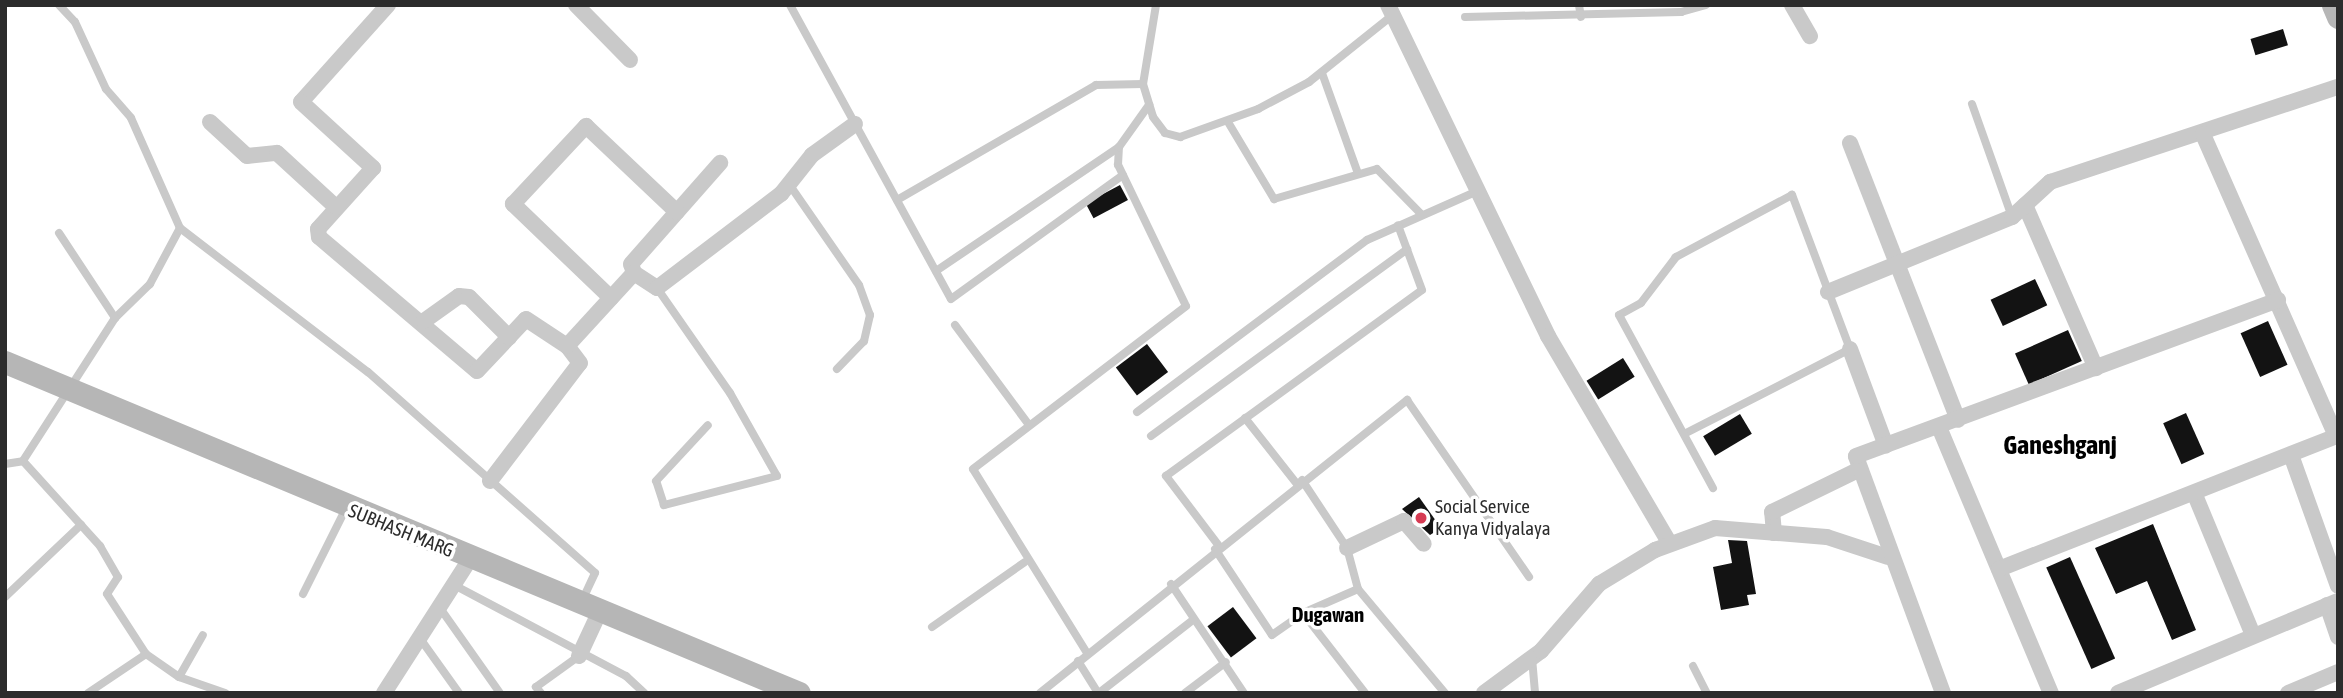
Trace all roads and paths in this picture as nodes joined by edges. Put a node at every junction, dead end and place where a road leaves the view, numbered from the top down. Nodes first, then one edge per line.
1 (59, 5) edge
2 (388, 5) edge
3 (576, 5) edge
4 (790, 5) edge
5 (1156, 5) edge
6 (1579, 5) edge
7 (1706, 5) edge
8 (1792, 5) edge
9 (2333, 5) edge
10 (1390, 10) edge
11 (1465, 17) dead end
12 (1581, 17) junction
13 (2338, 17) edge
14 (1810, 36) dead end
15 (630, 60) dead end
16 (1322, 73) junction
17 (1143, 83) junction
18 (2338, 87) edge
19 (1972, 104) dead end
20 (1149, 105) junction
21 (209, 122) dead end
22 (1228, 122) junction
23 (855, 124) junction
24 (2203, 134) junction
25 (1850, 143) dead end
26 (1119, 147) junction
27 (720, 163) dead end
28 (1357, 171) junction
29 (1123, 175) junction
30 (789, 184) junction
31 (1480, 190) junction
32 (897, 200) junction
33 (2025, 205) junction
34 (336, 207) junction
35 (677, 212) junction
36 (1422, 215) junction
37 (2012, 217) junction
38 (1398, 225) junction
39 (180, 228) junction
40 (59, 233) dead end
41 (1407, 249) junction
42 (1897, 264) junction
43 (936, 271) junction
44 (634, 272) junction
45 (657, 288) junction
46 (1828, 292) junction
47 (611, 298) junction
48 (2278, 300) junction
49 (115, 318) junction
50 (424, 321) junction
51 (955, 325) dead end
52 (509, 337) junction
53 (567, 346) junction
54 (1850, 349) junction
55 (5, 362) edge
56 (2096, 368) junction
57 (837, 369) dead end
58 (70, 390) junction
59 (1138, 412) dead end
60 (1245, 418) junction
61 (1958, 419) junction
62 (708, 425) dead end
63 (1029, 425) junction
64 (1939, 426) junction
65 (2335, 427) edge
66 (1686, 433) junction
67 (1151, 436) dead end
68 (1886, 446) junction
69 (2291, 454) junction
70 (23, 461) junction
71 (5, 464) edge
72 (1860, 469) junction
73 (490, 481) junction
74 (1299, 482) junction
75 (1713, 488) dead end
76 (2194, 495) junction
77 (345, 508) junction
78 (81, 525) junction
79 (1774, 533) junction
80 (1424, 544) dead end
81 (1670, 544) junction
82 (1217, 547) junction
83 (1347, 548) junction
84 (1888, 557) junction
85 (470, 559) junction
86 (1025, 562) junction
87 (1999, 569) junction
88 (1529, 577) dead end
89 (1171, 584) junction
90 (454, 585) junction
91 (2338, 586) edge
92 (1358, 589) junction
93 (303, 594) dead end
94 (5, 597) edge
95 (2332, 603) edge
96 (590, 607) junction
97 (440, 608) junction
98 (1303, 613) junction
99 (1194, 619) junction
100 (932, 627) dead end
101 (203, 635) dead end
102 (418, 635) junction
103 (2253, 635) junction
104 (2338, 637) edge
105 (1087, 653) junction
106 (146, 654) junction
107 (579, 656) junction
108 (1532, 658) junction
109 (1077, 662) junction
110 (1226, 662) junction
111 (1693, 666) dead end
112 (2338, 672) edge
113 (179, 677) junction
114 (88, 693) edge
115 (225, 693) edge
116 (384, 693) edge
117 (459, 693) edge
118 (500, 693) edge
119 (541, 693) edge
120 (644, 693) edge
121 (799, 693) edge
122 (1040, 693) edge
123 (1099, 693) edge
124 (1185, 693) edge
125 (1244, 693) edge
126 (1365, 693) edge
127 (1445, 693) edge
128 (1484, 693) edge
129 (1535, 693) edge
130 (1707, 693) edge
131 (1943, 693) edge
132 (2051, 693) edge
133 (2118, 693) edge
134 (2288, 693) edge

1 - 39 lane
2 - 34 street
3 - 15 street
4 - 23 lane
5 - 17 lane
6 - 12 lane
7 - 12 lane
8 - 14 street
9 - 13 main road
10 - 16 lane
10 - 31 street
11 - 12 lane
16 - 22 lane
16 - 28 lane
17 - 20 lane
17 - 32 lane
18 - 24 street
19 - 37 lane
20 - 22 lane
20 - 26 lane
21 - 34 street
22 - 28 lane
23 - 30 street
23 - 32 lane
24 - 33 street
24 - 48 street
25 - 42 street
26 - 29 lane
26 - 43 lane
27 - 35 street
28 - 36 lane
29 - 43 lane
29 - 63 lane
30 - 45 street
30 - 57 lane
31 - 36 lane
31 - 81 street
32 - 43 lane
33 - 37 street
33 - 56 street
34 - 50 street
35 - 44 street
35 - 47 street
36 - 38 lane
37 - 42 street
38 - 41 lane
38 - 59 lane
39 - 49 lane
39 - 73 lane
40 - 49 lane
41 - 60 lane
41 - 67 lane
42 - 46 street
42 - 61 street
44 - 45 street
44 - 47 street
45 - 62 lane
46 - 54 lane
46 - 66 lane
47 - 53 street
48 - 56 street
48 - 65 street
49 - 58 lane
50 - 52 street
50 - 52 street
51 - 63 lane
52 - 53 street
53 - 73 street
54 - 66 lane
54 - 68 street
55 - 58 main road, SUBHASH MARG
56 - 61 street
58 - 70 lane
58 - 77 main road, SUBHASH MARG
60 - 74 lane
60 - 82 lane
61 - 64 street
63 - 86 lane
64 - 68 street
64 - 87 street
65 - 69 street
66 - 75 lane
68 - 72 street
69 - 76 street
69 - 91 street
70 - 71 lane
70 - 78 lane
72 - 79 street
72 - 84 street
73 - 96 lane
74 - 82 lane
74 - 83 lane
74 - 88 lane
76 - 87 street
76 - 103 street
77 - 85 main road, SUBHASH MARG
77 - 93 lane
78 - 94 lane
78 - 106 lane
79 - 81 street
79 - 84 street
80 - 83 street
81 - 108 street
82 - 89 lane
82 - 98 lane
83 - 92 lane
84 - 131 street
85 - 90 street
85 - 96 main road, SUBHASH MARG
86 - 100 lane
86 - 105 lane
87 - 132 street
89 - 99 lane
89 - 105 lane
90 - 97 street
90 - 107 lane
92 - 98 lane
92 - 127 lane
95 - 103 street
95 - 104 street
96 - 107 street
96 - 121 main road, SUBHASH MARG
97 - 102 street
97 - 118 lane
98 - 126 lane
99 - 110 lane
99 - 123 lane
101 - 113 lane
102 - 116 street
102 - 117 lane
103 - 133 street
105 - 109 lane
106 - 113 lane
106 - 114 lane
107 - 119 lane
107 - 120 lane
108 - 128 street
108 - 129 lane
109 - 122 lane
109 - 123 lane
110 - 124 lane
110 - 125 lane
111 - 130 lane
112 - 134 street
113 - 115 lane

